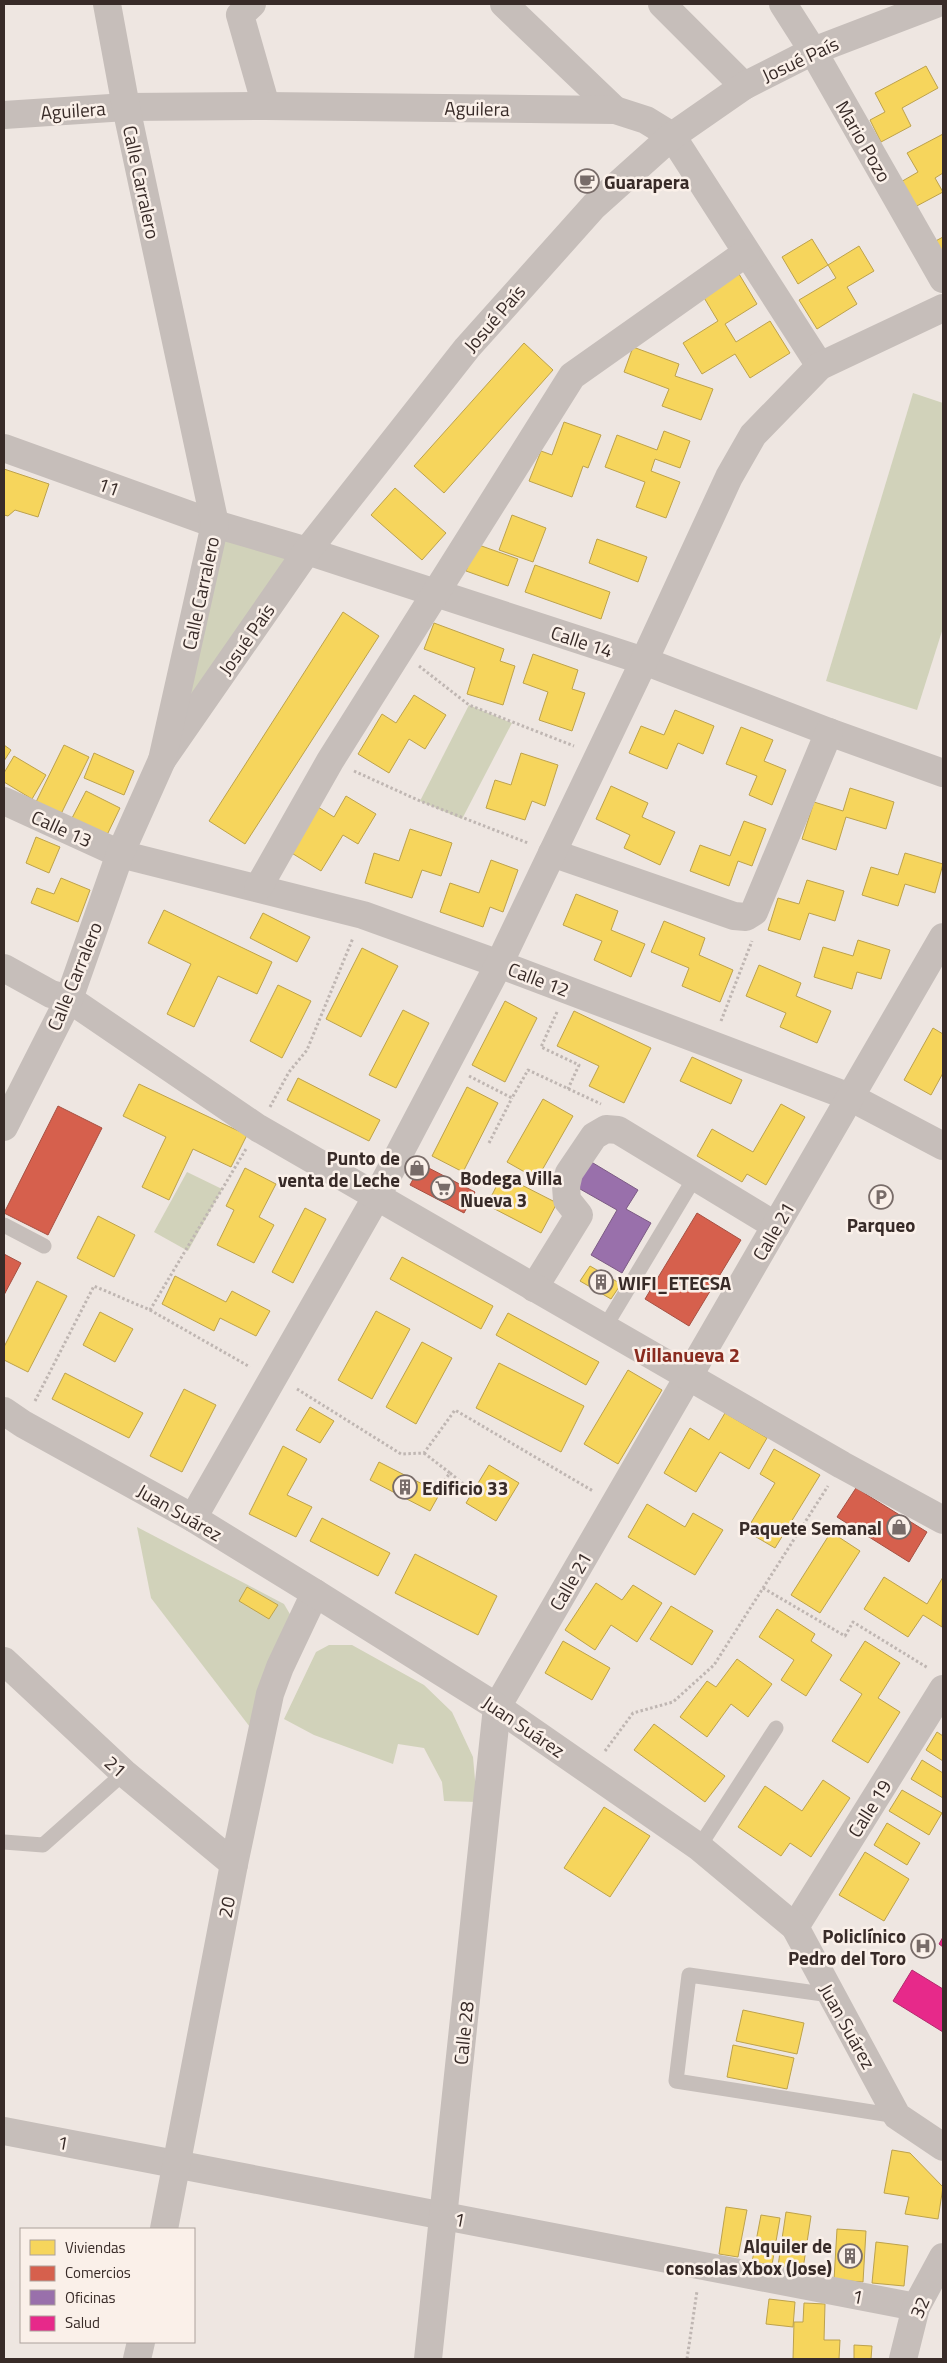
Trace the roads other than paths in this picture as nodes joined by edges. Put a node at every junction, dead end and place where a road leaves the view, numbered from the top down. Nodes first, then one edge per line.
1 (107, 4) edge
2 (252, 4) edge
3 (504, 4) edge
4 (662, 4) edge
5 (783, 4) edge
6 (936, 4) edge
7 (813, 51) junction
8 (744, 86) junction
9 (266, 106) junction
10 (126, 107) junction
11 (615, 110) junction
12 (4, 115) edge
13 (672, 136) junction
14 (746, 253) junction
15 (943, 279) edge
16 (943, 308) edge
17 (820, 366) junction
18 (4, 448) edge
19 (215, 524) junction
20 (307, 551) junction
21 (434, 594) junction
22 (644, 660) junction
23 (829, 732) junction
24 (162, 760) junction
25 (943, 773) edge
26 (4, 801) edge
27 (552, 853) junction
28 (120, 854) junction
29 (258, 888) junction
30 (943, 937) edge
31 (499, 964) junction
32 (4, 968) edge
33 (69, 999) junction
34 (850, 1097) junction
35 (4, 1128) edge
36 (943, 1146) edge
37 (695, 1177) junction
38 (377, 1196) junction
39 (4, 1225) edge
40 (776, 1226) junction
41 (44, 1246) dead end
42 (534, 1288) junction
43 (605, 1327) junction
44 (688, 1377) junction
45 (13, 1417) edge
46 (193, 1518) junction
47 (943, 1520) edge
48 (316, 1592) junction
49 (4, 1662) edge
50 (939, 1680) edge
51 (497, 1707) junction
52 (776, 1728) dead end
53 (124, 1773) junction
54 (4, 1842) edge
55 (699, 1847) junction
56 (234, 1864) junction
57 (794, 1927) junction
58 (830, 1995) junction
59 (898, 2116) junction
60 (4, 2131) edge
61 (943, 2147) edge
62 (178, 2163) junction
63 (443, 2216) junction
64 (164, 2228) edge
65 (943, 2257) edge
66 (916, 2307) junction
67 (141, 2343) edge
68 (137, 2359) edge
69 (428, 2359) edge
70 (902, 2359) edge

1 - 10 street, Calle Carralero
2 - 9 street
3 - 11 street
4 - 8 street
5 - 7 street, Mario Pozo
6 - 7 street, Josué País
7 - 8 street, Josué País
7 - 15 street, Mario Pozo
8 - 13 street, Josué País
9 - 10 street, Aguilera
9 - 11 street, Aguilera
10 - 12 street, Aguilera
10 - 19 street, Calle Carralero
11 - 13 street, Aguilera
13 - 14 street, Aguilera
13 - 20 street, Josué País
14 - 17 street, Aguilera
14 - 21 street
16 - 17 street
17 - 22 street
18 - 19 street, 11
19 - 20 street, Calle 14
19 - 24 street, Calle Carralero
20 - 21 street, Calle 14
20 - 24 street, Josué País
21 - 22 street, Calle 14
21 - 29 street
22 - 23 street, Calle 14
22 - 27 street
23 - 25 street, Calle 14
23 - 27 street
24 - 28 street, Calle Carralero
26 - 28 street, Calle 13
27 - 31 street
28 - 29 street, Calle 12
28 - 33 street, Calle Carralero
29 - 31 street, Calle 12
30 - 34 street, Calle 21
31 - 34 street, Calle 12
31 - 38 street
32 - 33 street
33 - 35 street, Calle Carralero
33 - 38 street
34 - 36 street, Calle 12
34 - 40 street, Calle 21
37 - 40 street
37 - 42 street
37 - 43 lane
38 - 42 street
38 - 46 street
39 - 41 lane
40 - 44 street, Calle 21
42 - 43 street
43 - 44 street
44 - 47 street
44 - 51 street, Calle 21
45 - 46 street, Juan Suárez
46 - 48 street, Juan Suárez
48 - 51 street, Juan Suárez
48 - 56 street, 20
49 - 53 street, 21
50 - 57 street, Calle 19
51 - 55 street, Juan Suárez
51 - 63 street, Calle 28
52 - 55 lane
53 - 54 lane
53 - 56 street, 21
55 - 57 street, Juan Suárez
56 - 62 street, 20
57 - 58 street, Juan Suárez
58 - 59 street, Juan Suárez
58 - 59 lane
59 - 61 street, Juan Suárez
60 - 62 street, 1
62 - 63 street, 1
62 - 64 street, 20
63 - 66 street, 1
63 - 69 street, Calle 28
65 - 66 street, 32
66 - 70 street, 32
67 - 68 street

